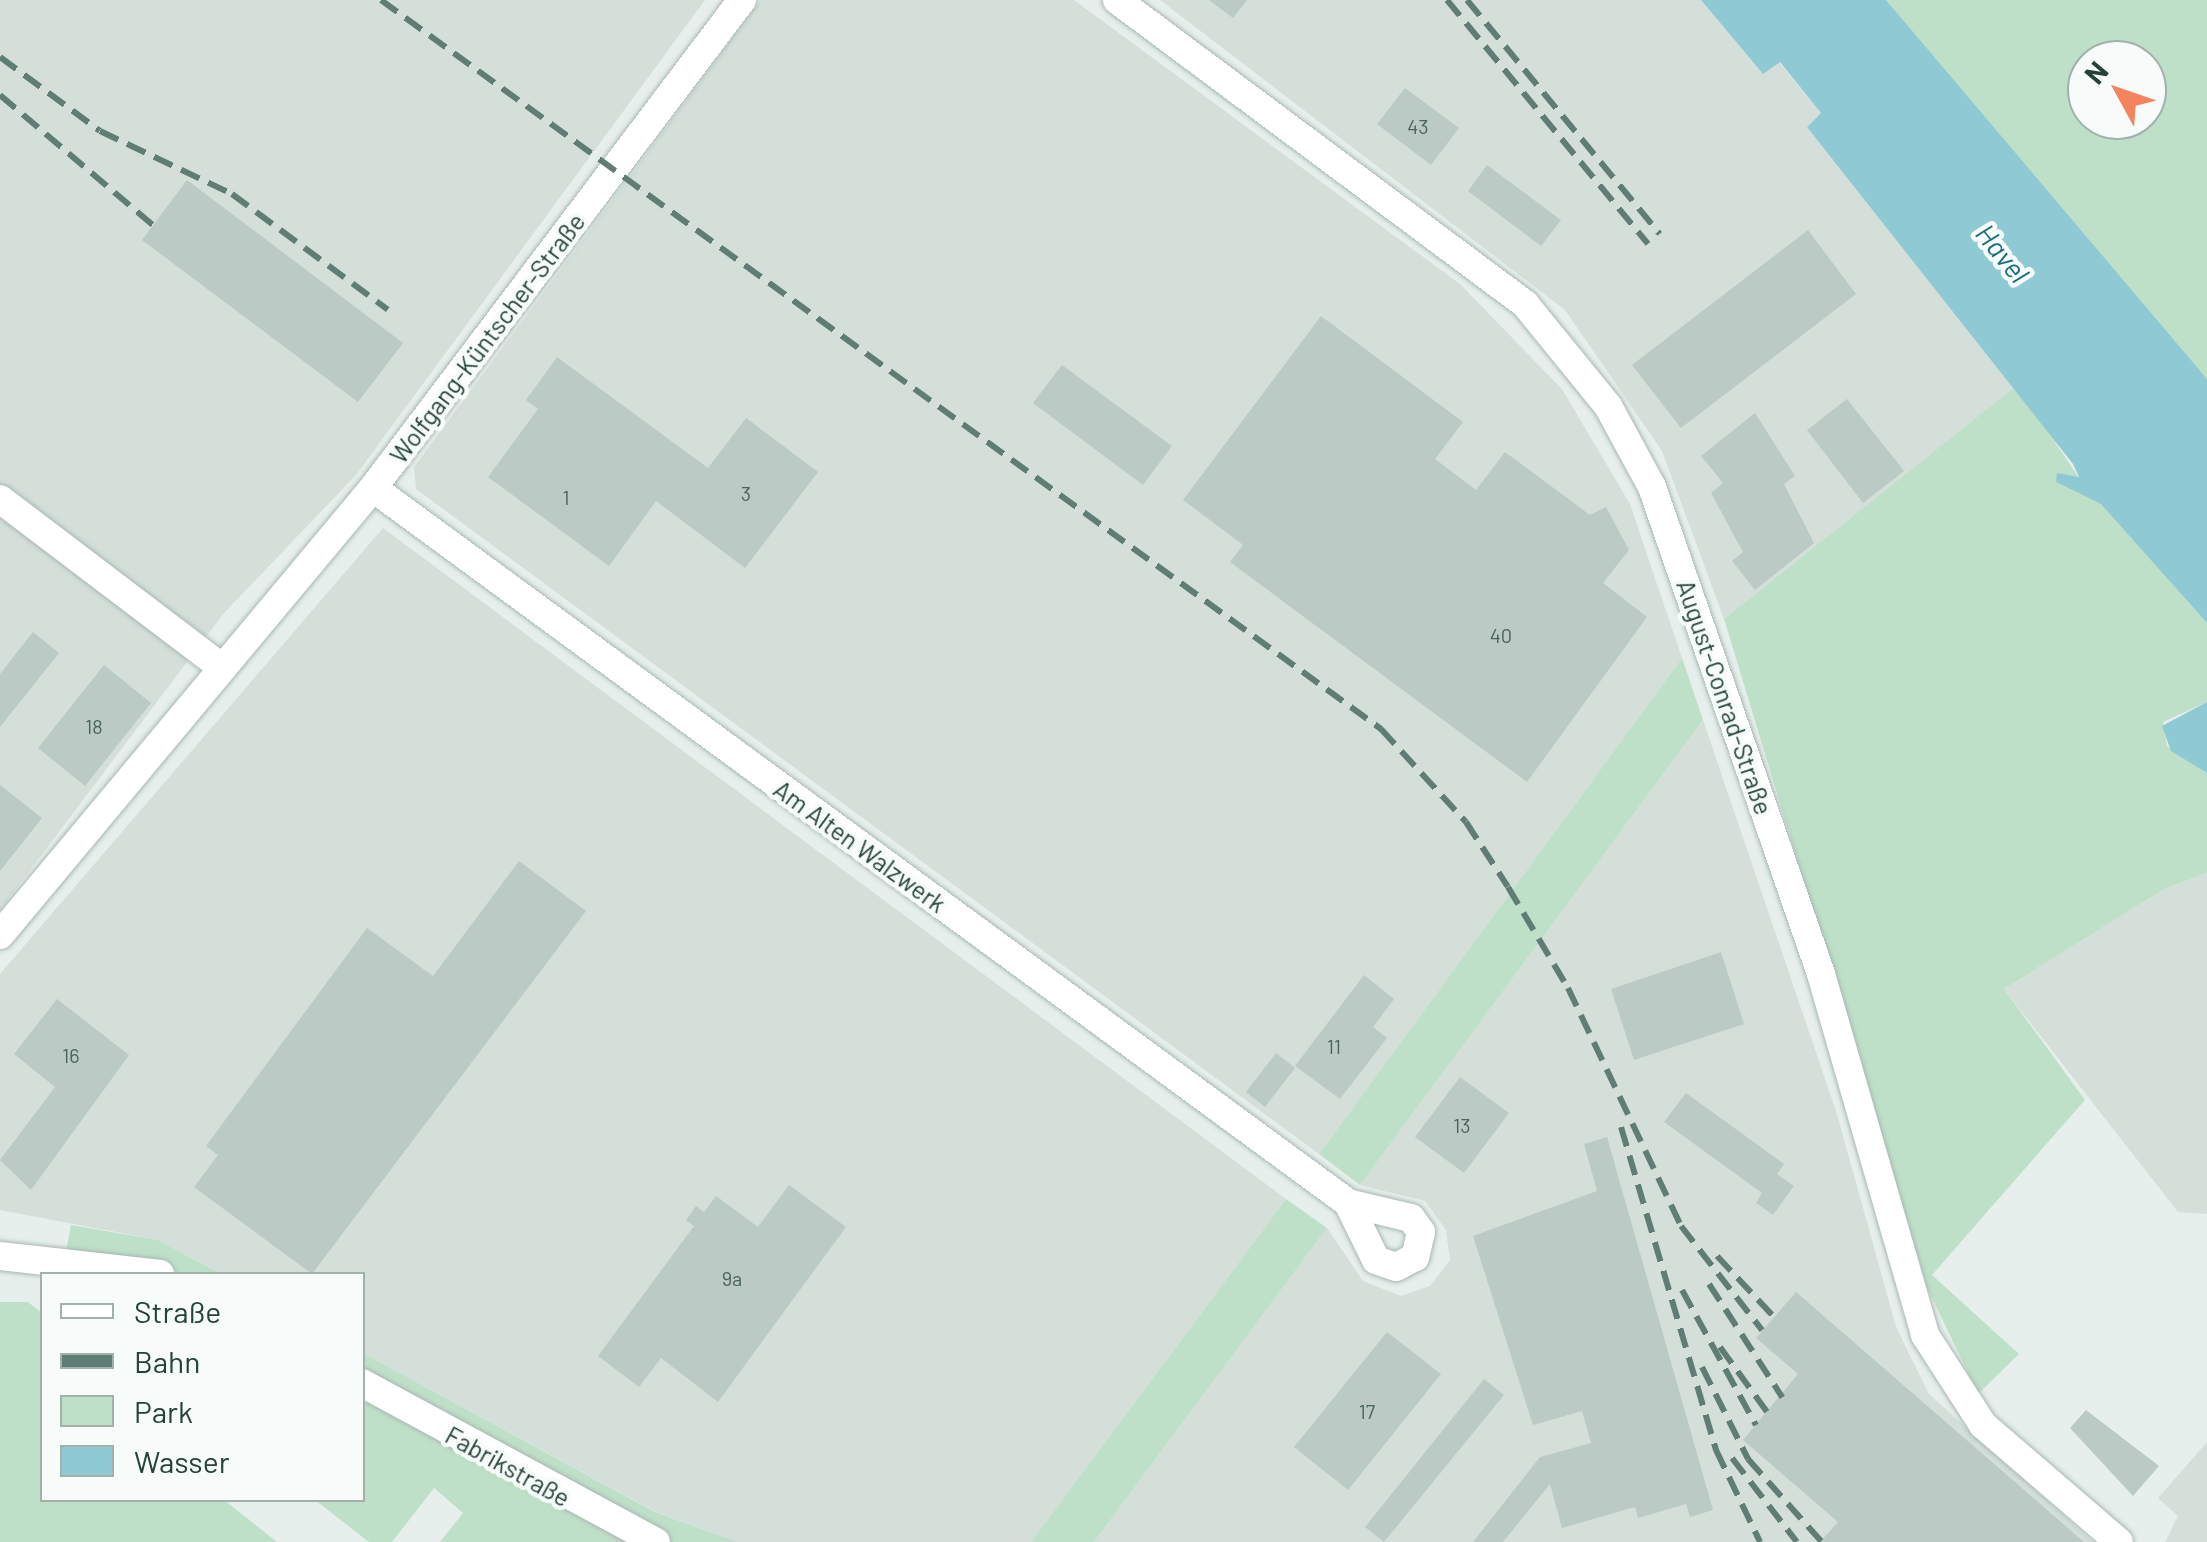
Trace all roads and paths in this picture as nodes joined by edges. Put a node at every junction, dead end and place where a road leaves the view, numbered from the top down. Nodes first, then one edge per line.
1 (742, 0) edge
2 (1117, 0) edge
3 (373, 488) junction
4 (0, 499) edge
5 (218, 664) junction
6 (0, 934) edge
7 (1348, 1204) dead end
8 (0, 1256) edge
9 (142, 1272) edge
10 (365, 1385) edge
11 (656, 1542) edge
12 (2119, 1542) edge

1 - 3 street, Wolfgang-Küntscher-Straße
2 - 12 street, August-Conrad-Straße
3 - 5 street, Wolfgang-Küntscher-Straße
3 - 7 street, Am Alten Walzwerk
4 - 5 street
5 - 6 street, Wolfgang-Küntscher-Straße
8 - 9 street
10 - 11 street, Fabrikstraße

